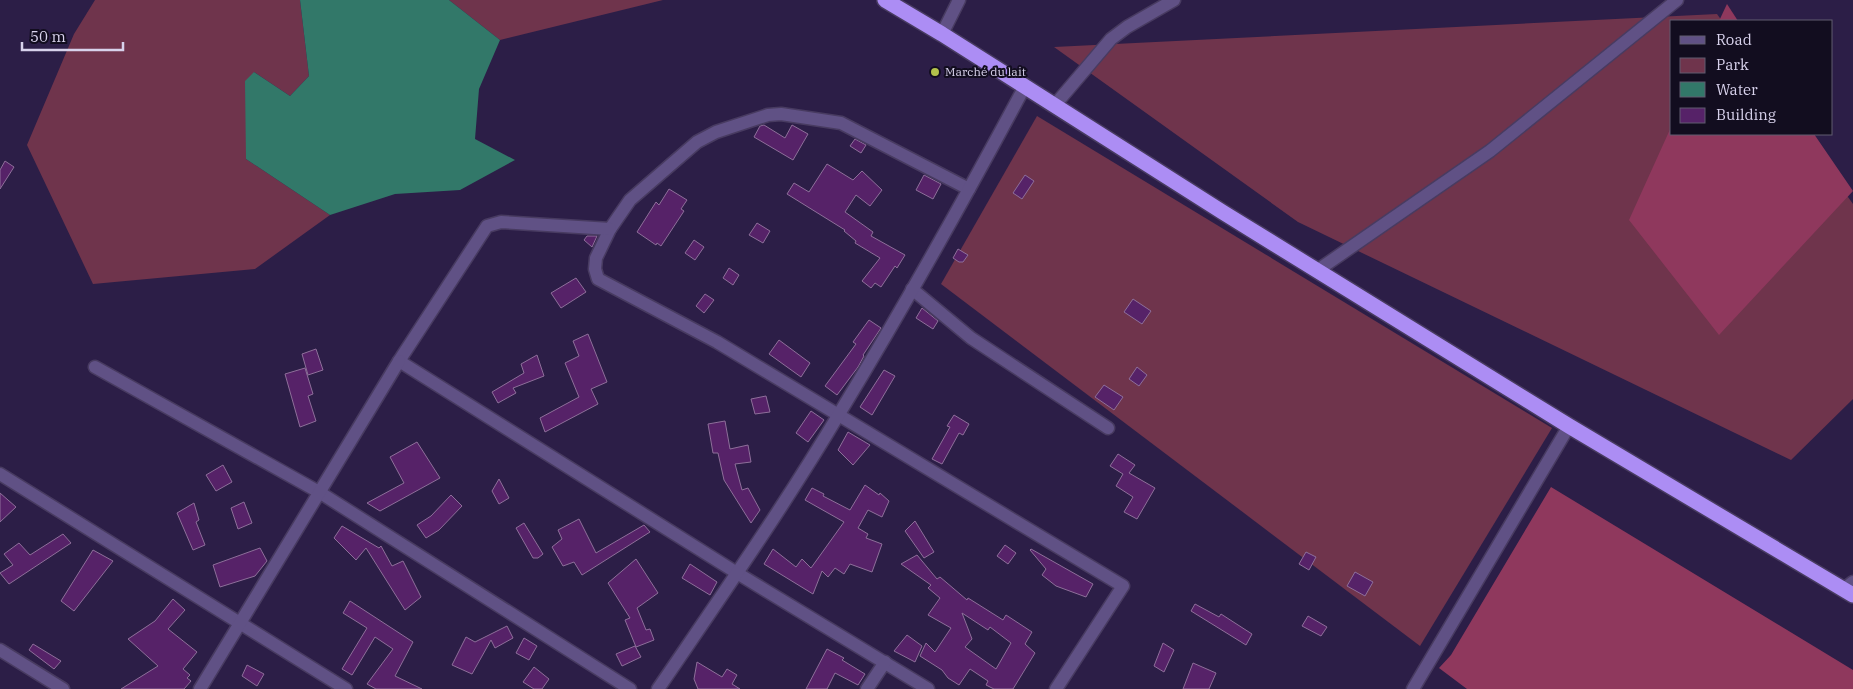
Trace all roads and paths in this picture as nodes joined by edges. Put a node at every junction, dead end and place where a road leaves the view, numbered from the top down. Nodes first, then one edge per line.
1 (885, 0) edge
2 (959, 0) edge
3 (1174, 0) edge
4 (1677, 0) edge
5 (942, 34) junction
6 (1024, 88) junction
7 (1054, 106) junction
8 (969, 189) junction
9 (610, 229) junction
10 (1318, 270) junction
11 (912, 289) junction
12 (399, 361) junction
13 (95, 367) dead end
14 (839, 415) junction
15 (1569, 426) junction
16 (1108, 428) dead end
17 (0, 474) edge
18 (319, 492) junction
19 (737, 573) junction
20 (1850, 588) edge
21 (239, 623) junction
22 (0, 650) edge
23 (885, 662) junction
24 (63, 689) edge
25 (200, 689) edge
26 (346, 689) edge
27 (630, 689) edge
28 (658, 689) edge
29 (867, 689) edge
30 (928, 689) edge
31 (1056, 689) edge
32 (1413, 689) edge

1 - 5 highway
2 - 5 street
3 - 7 street
4 - 10 street
5 - 6 highway
6 - 7 highway
6 - 8 street
7 - 10 highway
8 - 9 street
8 - 11 street
9 - 12 street
9 - 14 street
10 - 15 highway
11 - 14 street
11 - 16 street
12 - 18 street
12 - 19 street
13 - 18 street
14 - 19 street
14 - 31 street
15 - 20 highway
15 - 32 street
17 - 21 street
18 - 21 street
18 - 27 street
19 - 23 street
19 - 28 street
21 - 25 street
21 - 26 street
22 - 24 street
23 - 29 street
23 - 30 street

